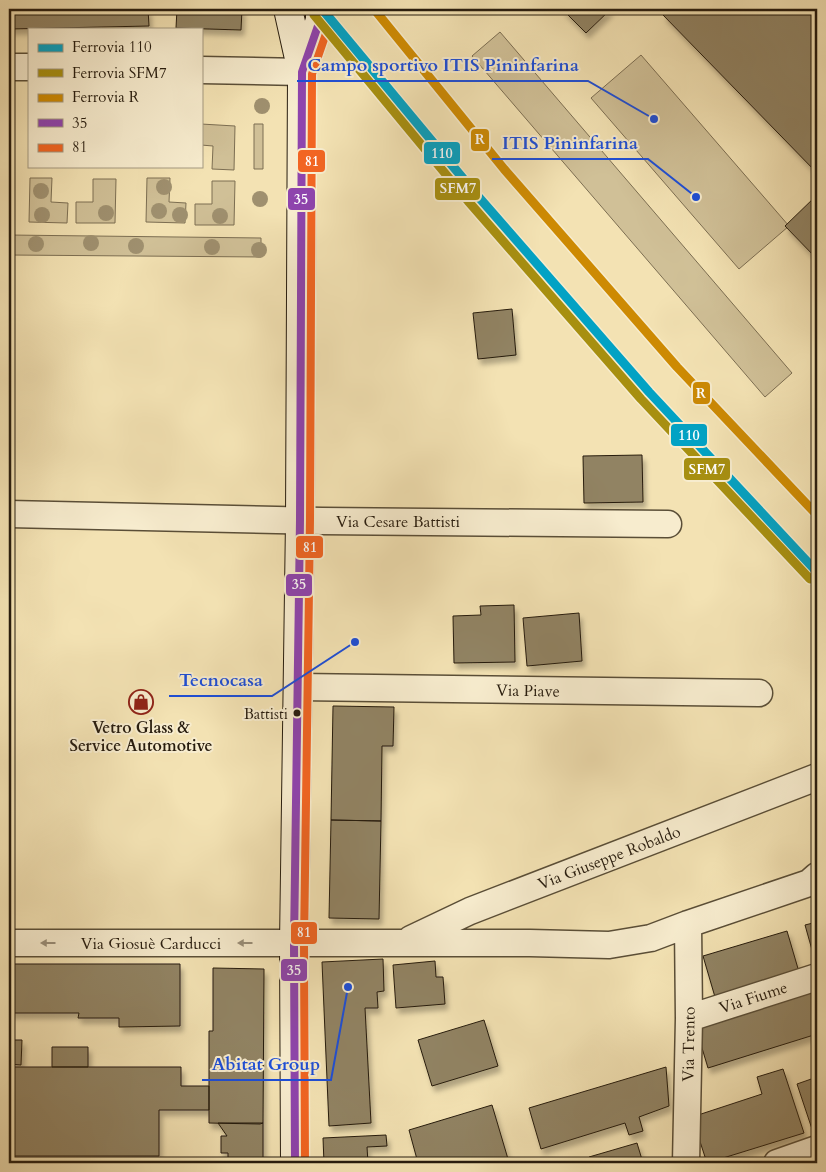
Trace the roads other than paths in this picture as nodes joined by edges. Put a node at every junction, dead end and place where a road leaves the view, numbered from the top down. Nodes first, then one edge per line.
1 (288, 9) edge
2 (320, 14) edge
3 (9, 67) edge
4 (28, 67) edge
5 (202, 70) edge
6 (302, 72) junction
7 (9, 514) edge
8 (300, 520) junction
9 (668, 524) dead end
10 (298, 687) junction
11 (759, 693) dead end
12 (817, 776) edge
13 (817, 876) edge
14 (688, 924) junction
15 (9, 943) edge
16 (294, 943) junction
17 (404, 943) junction
18 (817, 976) edge
19 (689, 1018) junction
20 (817, 1149) edge
21 (295, 1163) edge
22 (686, 1163) edge
23 (777, 1163) edge

1 - 6 main road
2 - 6 main road
3 - 4 street
5 - 6 street
6 - 8 main road
7 - 8 street, Via Cesare Battisti
8 - 9 street, Via Cesare Battisti
8 - 10 main road
10 - 11 street, Via Piave
10 - 16 main road
12 - 17 street, Via Giuseppe Robaldo
13 - 14 street, Via Giuseppe Robaldo
14 - 17 street, Via Giuseppe Robaldo
14 - 19 street, Via Trento
16 -> 15 street, Via Giosuè Carducci
16 - 17 street, Via Giuseppe Robaldo
16 - 21 main road
18 - 19 street, Via Fiume
19 - 22 street, Via Trento
20 - 23 street

